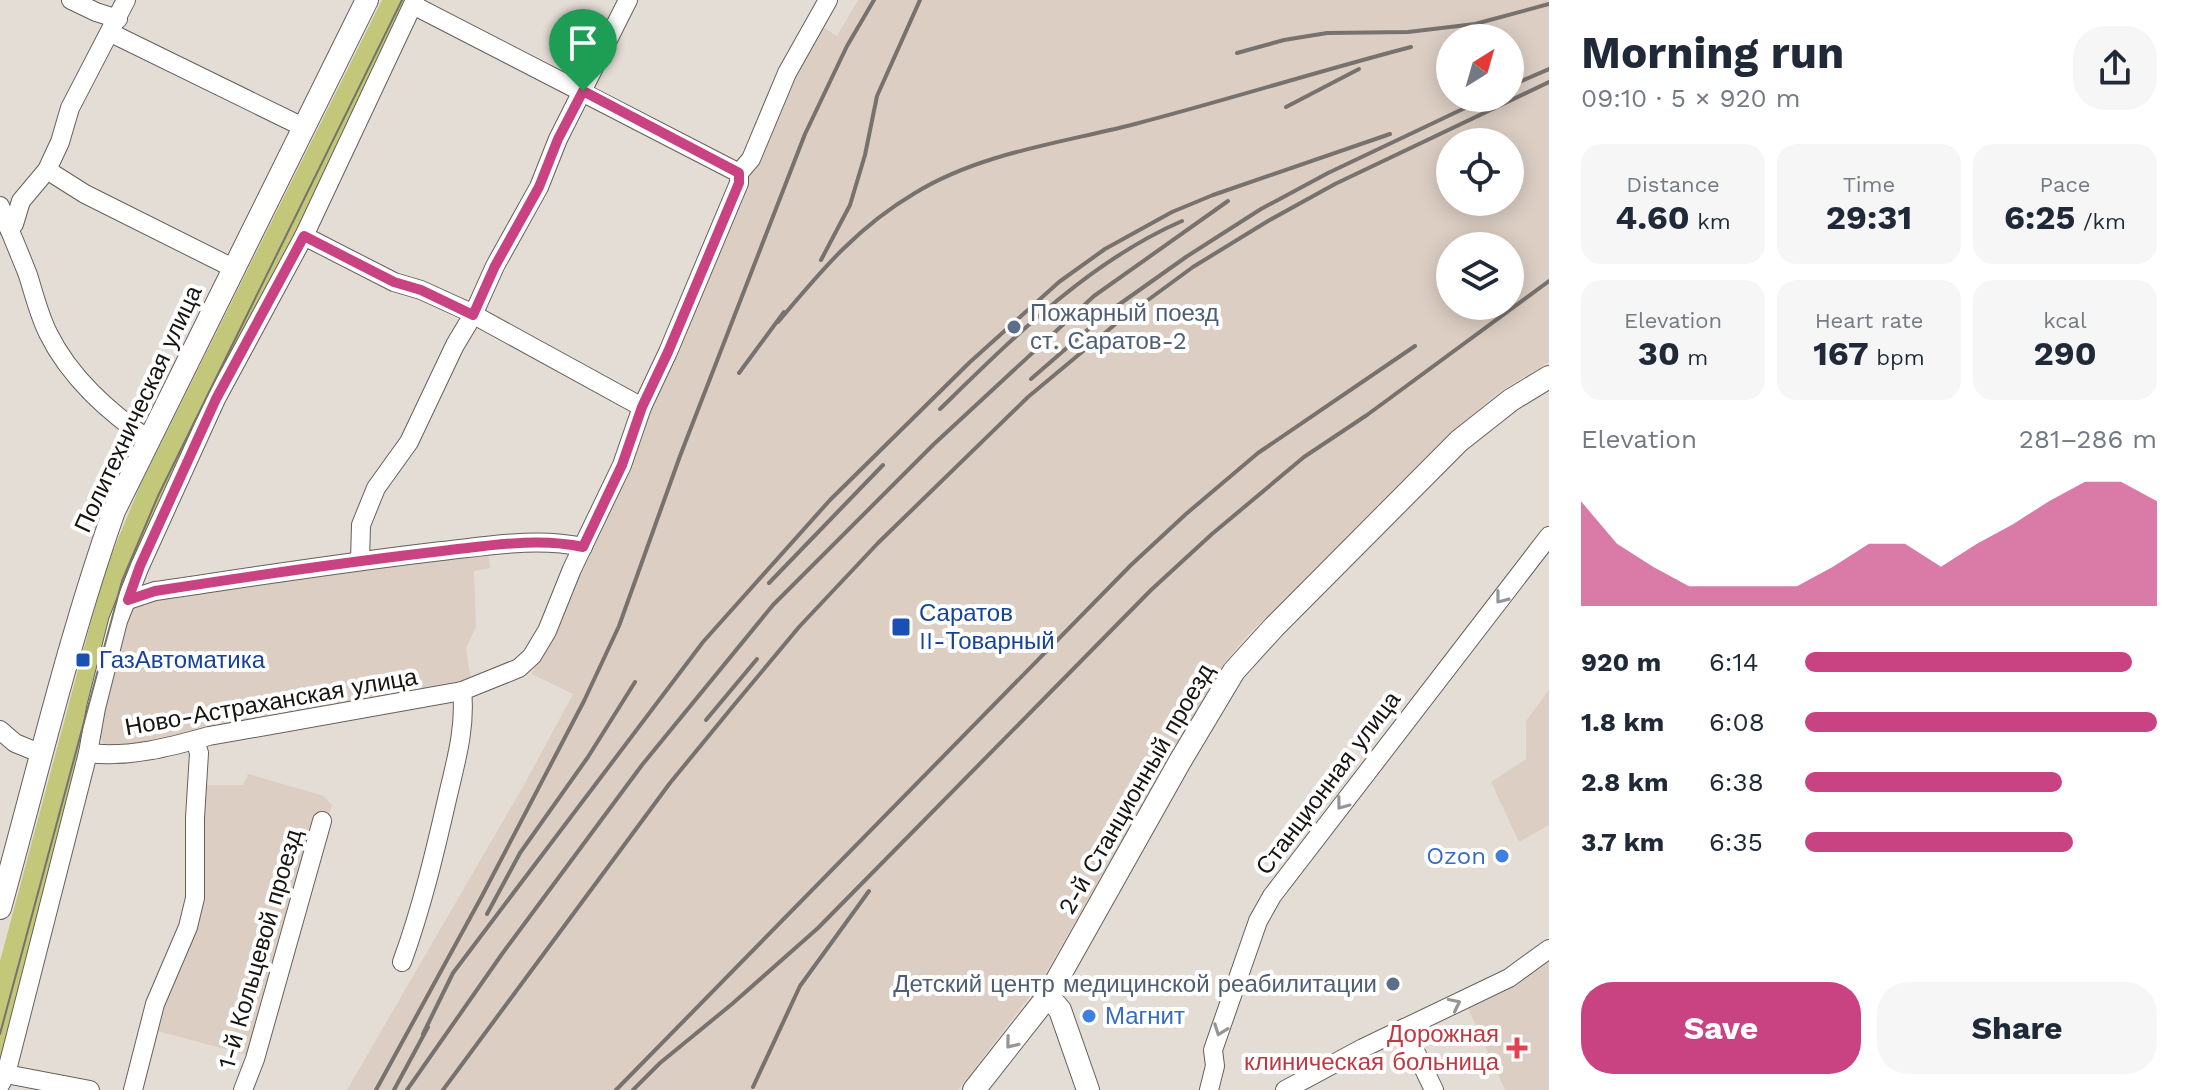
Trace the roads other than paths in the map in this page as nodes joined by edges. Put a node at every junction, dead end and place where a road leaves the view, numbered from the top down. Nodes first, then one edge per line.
1 (71, 0) edge
2 (126, 0) edge
3 (367, 0) edge
4 (628, 0) edge
5 (828, 0) edge
6 (414, 3) edge
7 (114, 26) junction
8 (583, 91) junction
9 (303, 127) junction
10 (47, 170) junction
11 (739, 173) junction
12 (0, 206) edge
13 (9, 229) junction
14 (304, 236) junction
15 (233, 268) junction
16 (473, 315) junction
17 (1549, 377) edge
18 (642, 407) junction
19 (149, 440) junction
20 (1549, 536) edge
21 (583, 547) junction
22 (360, 561) junction
23 (128, 600) junction
24 (462, 691) junction
25 (0, 730) edge
26 (195, 740) junction
27 (88, 753) junction
28 (42, 754) junction
29 (322, 821) dead end
30 (0, 908) edge
31 (1549, 949) edge
32 (402, 962) dead end
33 (1048, 996) junction
34 (1404, 1028) junction
35 (3, 1080) edge
36 (90, 1090) edge
37 (133, 1090) edge
38 (243, 1090) edge
39 (974, 1090) edge
40 (1088, 1090) edge
41 (1209, 1090) edge
42 (1285, 1090) edge
43 (1434, 1090) edge

1 - 7 street
2 - 7 street
3 - 9 main road, Политехническая улица
4 - 8 street
5 - 11 street, Ново-Астраханская улица
6 - 8 street
6 - 14 street
7 - 9 street
7 - 10 street
8 - 11 street
8 - 16 street
9 - 15 main road, Политехническая улица
10 - 13 street
10 - 15 street
11 - 18 street, Ново-Астраханская улица
12 - 13 street
13 - 19 street
14 - 16 street
14 - 23 street
15 - 19 main road, Политехническая улица
16 - 18 street
16 - 22 street
17 - 33 main road, 2-й Станционный проезд
18 - 21 street, Ново-Астраханская улица
19 - 28 main road, Политехническая улица
20 -> 41 street, Станционная улица
21 - 22 street
21 - 24 street, Ново-Астраханская улица
22 - 23 street
23 - 27 street
24 - 26 street, Ново-Астраханская улица
24 - 32 street
25 - 28 street
26 - 27 street, Ново-Астраханская улица
26 - 37 street
27 - 35 street
28 - 30 main road, Политехническая улица
29 - 38 street, 1-й Кольцевой проезд
34 -> 31 street
33 -> 39 main road, 2-й Станционный проезд
33 - 40 main road
34 - 42 street
34 - 43 street
35 - 36 street

